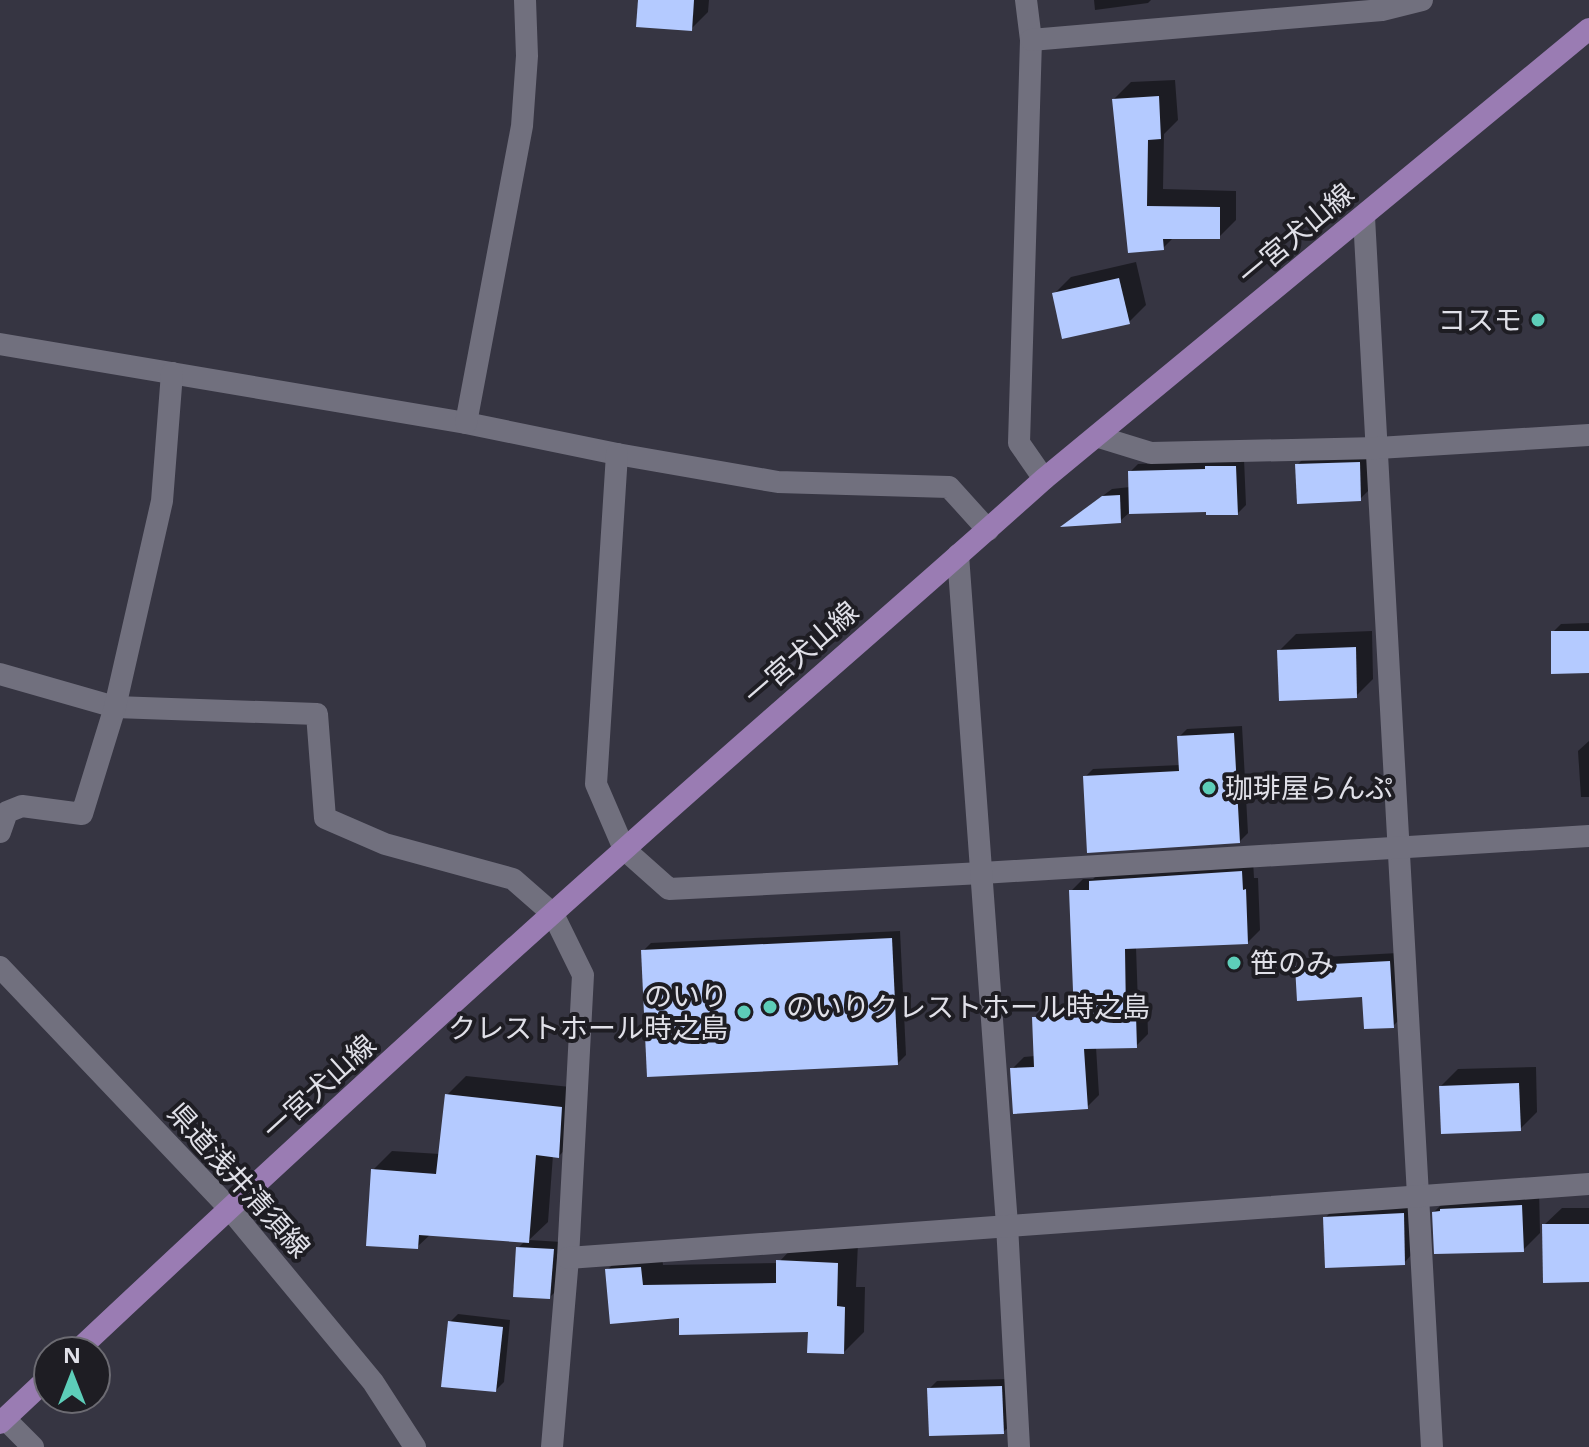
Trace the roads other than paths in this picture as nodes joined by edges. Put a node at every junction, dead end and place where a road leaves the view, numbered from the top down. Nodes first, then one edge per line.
1 (525, 0) edge
2 (1026, 0) edge
3 (1422, 0) edge
4 (1589, 29) edge
5 (1031, 40) junction
6 (1364, 217) junction
7 (0, 344) edge
8 (172, 373) junction
9 (466, 423) junction
10 (1589, 435) edge
11 (1099, 437) junction
12 (1378, 448) junction
13 (617, 454) junction
14 (1044, 479) junction
15 (988, 530) junction
16 (958, 555) junction
17 (0, 674) edge
18 (115, 707) junction
19 (0, 832) edge
20 (1589, 836) edge
21 (624, 849) junction
22 (1396, 849) junction
23 (982, 873) junction
24 (553, 914) junction
25 (0, 967) edge
26 (1589, 1184) edge
27 (1416, 1195) junction
28 (229, 1208) junction
29 (1007, 1225) junction
30 (568, 1258) junction
31 (94, 1335) edge
32 (32, 1393) edge
33 (3, 1421) edge
34 (33, 1447) edge
35 (415, 1447) edge
36 (552, 1447) edge
37 (1019, 1447) edge
38 (1432, 1447) edge

1 - 9 street
2 - 5 street
3 - 5 street
4 - 6 main road, 一宮犬山線
5 - 14 street
6 - 11 main road, 一宮犬山線
6 - 12 street
7 - 8 street
8 - 9 street
8 - 18 street
9 - 13 street
10 - 12 street
11 - 12 street
11 - 14 main road, 一宮犬山線
12 - 22 street
13 - 15 street
13 - 21 street
14 - 15 main road, 一宮犬山線
15 - 16 main road, 一宮犬山線
16 - 21 main road, 一宮犬山線
16 - 23 street
17 - 18 street
18 - 19 street
18 - 24 street
20 - 22 street
21 - 23 street
21 - 24 main road, 一宮犬山線
22 - 23 street
22 - 27 street
23 - 29 street
24 - 28 main road, 一宮犬山線
24 - 30 street
25 - 28 street, 県道浅井清須線
26 - 27 street
27 - 29 street
27 - 38 street
28 - 31 main road, 一宮犬山線
28 - 35 street, 県道浅井清須線
29 - 30 street
29 - 37 street
30 - 36 street
32 - 33 main road
33 - 34 street

